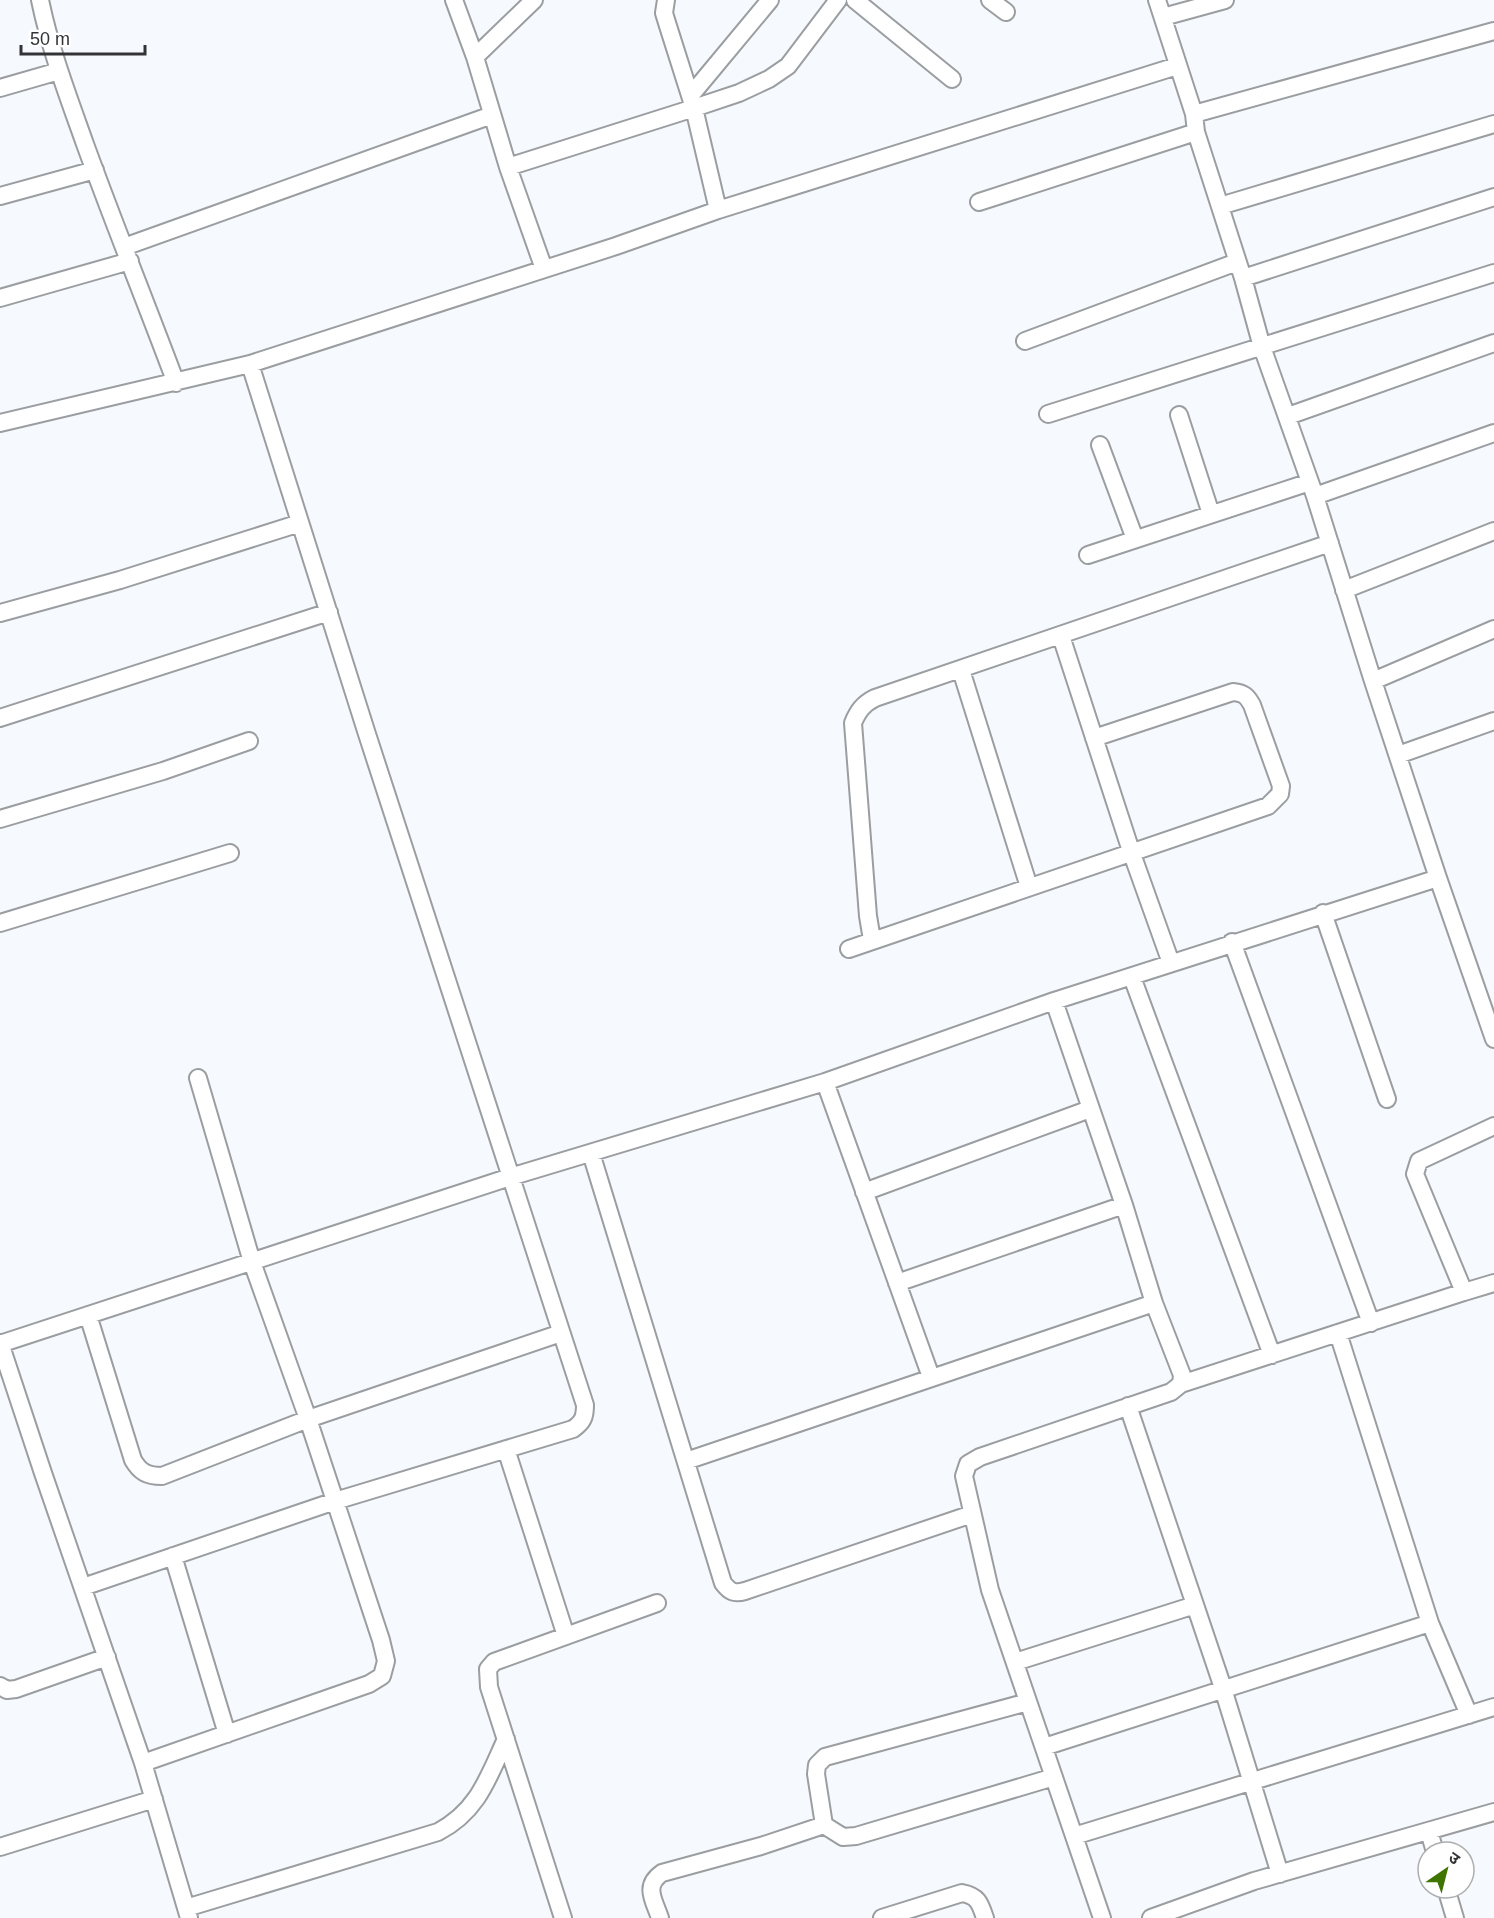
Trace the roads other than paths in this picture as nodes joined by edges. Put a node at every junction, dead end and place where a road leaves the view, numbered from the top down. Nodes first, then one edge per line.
1 (40, 0) edge
2 (454, 0) edge
3 (534, 0) edge
4 (666, 0) edge
5 (770, 0) edge
6 (838, 0) edge
7 (855, 0) edge
8 (990, 0) edge
9 (1157, 0) edge
10 (1225, 0) edge
11 (1006, 12) dead end
12 (1163, 18) junction
13 (1494, 31) edge
14 (475, 57) junction
15 (1178, 66) junction
16 (59, 71) junction
17 (952, 79) dead end
18 (0, 88) edge
19 (693, 102) junction
20 (1194, 114) junction
21 (492, 115) junction
22 (1494, 124) edge
23 (1197, 132) junction
24 (508, 167) junction
25 (95, 170) junction
26 (0, 196) edge
27 (1494, 197) edge
28 (979, 202) dead end
29 (1220, 206) junction
30 (718, 210) junction
31 (127, 254) junction
32 (544, 269) junction
33 (1240, 270) junction
34 (1494, 273) edge
35 (0, 298) edge
36 (1025, 341) dead end
37 (1494, 343) edge
38 (1262, 347) junction
39 (250, 364) junction
40 (177, 382) junction
41 (1048, 414) dead end
42 (1179, 415) dead end
43 (1288, 416) junction
44 (0, 423) edge
45 (1494, 433) edge
46 (1100, 445) dead end
47 (1312, 489) junction
48 (1211, 514) junction
49 (300, 522) junction
50 (1494, 531) edge
51 (1135, 539) junction
52 (1330, 543) junction
53 (1088, 555) dead end
54 (1344, 590) junction
55 (329, 612) junction
56 (0, 613) edge
57 (1494, 629) edge
58 (1061, 636) junction
59 (962, 669) junction
60 (1373, 681) junction
61 (0, 718) edge
62 (1494, 721) edge
63 (1094, 738) junction
64 (249, 741) dead end
65 (1398, 755) junction
66 (0, 819) edge
67 (1131, 851) junction
68 (230, 853) dead end
69 (1438, 878) junction
70 (1029, 887) junction
71 (1323, 913) junction
72 (0, 923) edge
73 (872, 940) junction
74 (1232, 942) junction
75 (849, 949) dead end
76 (1171, 963) junction
77 (1132, 977) junction
78 (1054, 1001) junction
79 (1494, 1039) edge
80 (198, 1078) dead end
81 (825, 1082) junction
82 (1387, 1099) dead end
83 (1090, 1109) junction
84 (1494, 1126) edge
85 (591, 1153) junction
86 (510, 1177) junction
87 (864, 1192) junction
88 (1124, 1205) junction
89 (252, 1262) junction
90 (897, 1283) junction
91 (1494, 1283) edge
92 (1464, 1292) junction
93 (1154, 1303) junction
94 (88, 1315) junction
95 (1371, 1323) junction
96 (561, 1333) junction
97 (1338, 1333) junction
98 (0, 1343) edge
99 (1272, 1355) junction
100 (931, 1377) junction
101 (1181, 1384) junction
102 (1128, 1406) junction
103 (308, 1419) junction
104 (506, 1449) junction
105 (686, 1461) junction
106 (335, 1501) junction
107 (972, 1514) junction
108 (173, 1556) junction
109 (83, 1587) junction
110 (657, 1603) dead end
111 (1195, 1605) junction
112 (1430, 1623) junction
113 (566, 1636) junction
114 (107, 1657) junction
115 (1015, 1662) junction
116 (0, 1686) edge
117 (1224, 1691) junction
118 (1028, 1702) junction
119 (1494, 1707) edge
120 (1469, 1715) junction
121 (227, 1734) junction
122 (506, 1739) junction
123 (1044, 1747) junction
124 (143, 1763) junction
125 (1054, 1777) junction
126 (1251, 1780) junction
127 (154, 1799) junction
128 (1494, 1812) edge
129 (824, 1825) junction
130 (1429, 1831) junction
131 (1074, 1836) junction
132 (1432, 1840) edge
133 (0, 1847) edge
134 (1280, 1874) junction
135 (1450, 1900) edge
136 (188, 1913) edge
137 (562, 1918) edge
138 (660, 1918) edge
139 (882, 1918) edge
140 (985, 1918) edge
141 (1102, 1918) edge
142 (1151, 1918) edge
143 (1455, 1918) edge

1 - 16 street
2 - 14 street
3 - 14 street
4 - 19 street
5 - 19 street
6 - 19 street
7 - 17 street
8 - 11 street
9 - 12 street
10 - 12 street
12 - 15 street
13 - 20 street
14 - 21 street
15 - 20 street
15 - 30 street
16 - 18 street
16 - 25 street
19 - 24 street
19 - 30 street
20 - 23 street
21 - 24 street
21 - 31 street
22 - 29 street
23 - 28 street
23 - 29 street
24 - 32 street
25 - 26 street
25 - 31 street
27 - 33 street
29 - 33 street
30 - 32 street
31 - 35 street
31 - 40 street
32 - 39 street
33 - 36 street
33 - 38 street
34 - 38 street
37 - 43 street
38 - 41 street
38 - 43 street
39 - 40 street
39 - 49 street
40 - 44 street
42 - 48 street
43 - 47 street
45 - 47 street
46 - 51 street
47 - 48 street
47 - 52 street
48 - 51 street
49 - 55 street
49 - 56 street
50 - 54 street
51 - 53 street
52 - 54 street
52 - 58 street
54 - 60 street
55 - 61 street
55 - 86 street
57 - 60 street
58 - 59 street
58 - 63 street
59 - 70 street
59 - 73 street
60 - 65 street
62 - 65 street
63 - 67 street
63 - 67 street
64 - 66 street
65 - 69 street
67 - 70 street
67 - 76 street
68 - 72 street
69 - 71 street
69 - 79 street
70 - 73 street
71 - 74 street
71 - 82 street
73 - 75 street
74 - 76 street
74 - 95 street
76 - 77 street
77 - 78 street
77 - 99 street
78 - 81 street
78 - 83 street
80 - 89 street
81 - 85 street
81 - 87 street
83 - 87 street
83 - 88 street
84 - 92 street
85 - 86 street
85 - 105 street
86 - 89 street
86 - 96 street
87 - 90 street
88 - 90 street
88 - 93 street
89 - 94 street
89 - 103 street
90 - 100 street
91 - 92 street
92 - 95 street
93 - 100 street
93 - 101 street
94 - 98 street
94 - 103 street
95 - 97 street
96 - 103 street
96 - 104 street
97 - 99 street
97 - 112 street
98 - 109 street
99 - 101 street
100 - 105 street
101 - 102 street
102 - 107 street
102 - 111 street
103 - 106 street
104 - 106 street
104 - 113 street
105 - 107 street
106 - 108 street
106 - 121 street
107 - 115 street
108 - 109 street
108 - 121 street
109 - 114 street
110 - 113 street
111 - 115 street
111 - 117 street
112 - 117 street
112 - 120 street
113 - 122 street
114 - 116 street
114 - 124 street
115 - 118 street
117 - 123 street
117 - 126 street
118 - 123 street
118 - 129 street
119 - 120 street
120 - 126 street
121 - 124 street
122 - 136 street
122 - 137 street
123 - 125 street
124 - 127 street
125 - 129 street
125 - 131 street
126 - 131 street
126 - 134 street
127 - 133 street
127 - 136 street
128 - 130 street
129 - 138 street
130 - 132 street
130 - 134 street
131 - 141 street
134 - 142 street
135 - 143 street
139 - 140 street

